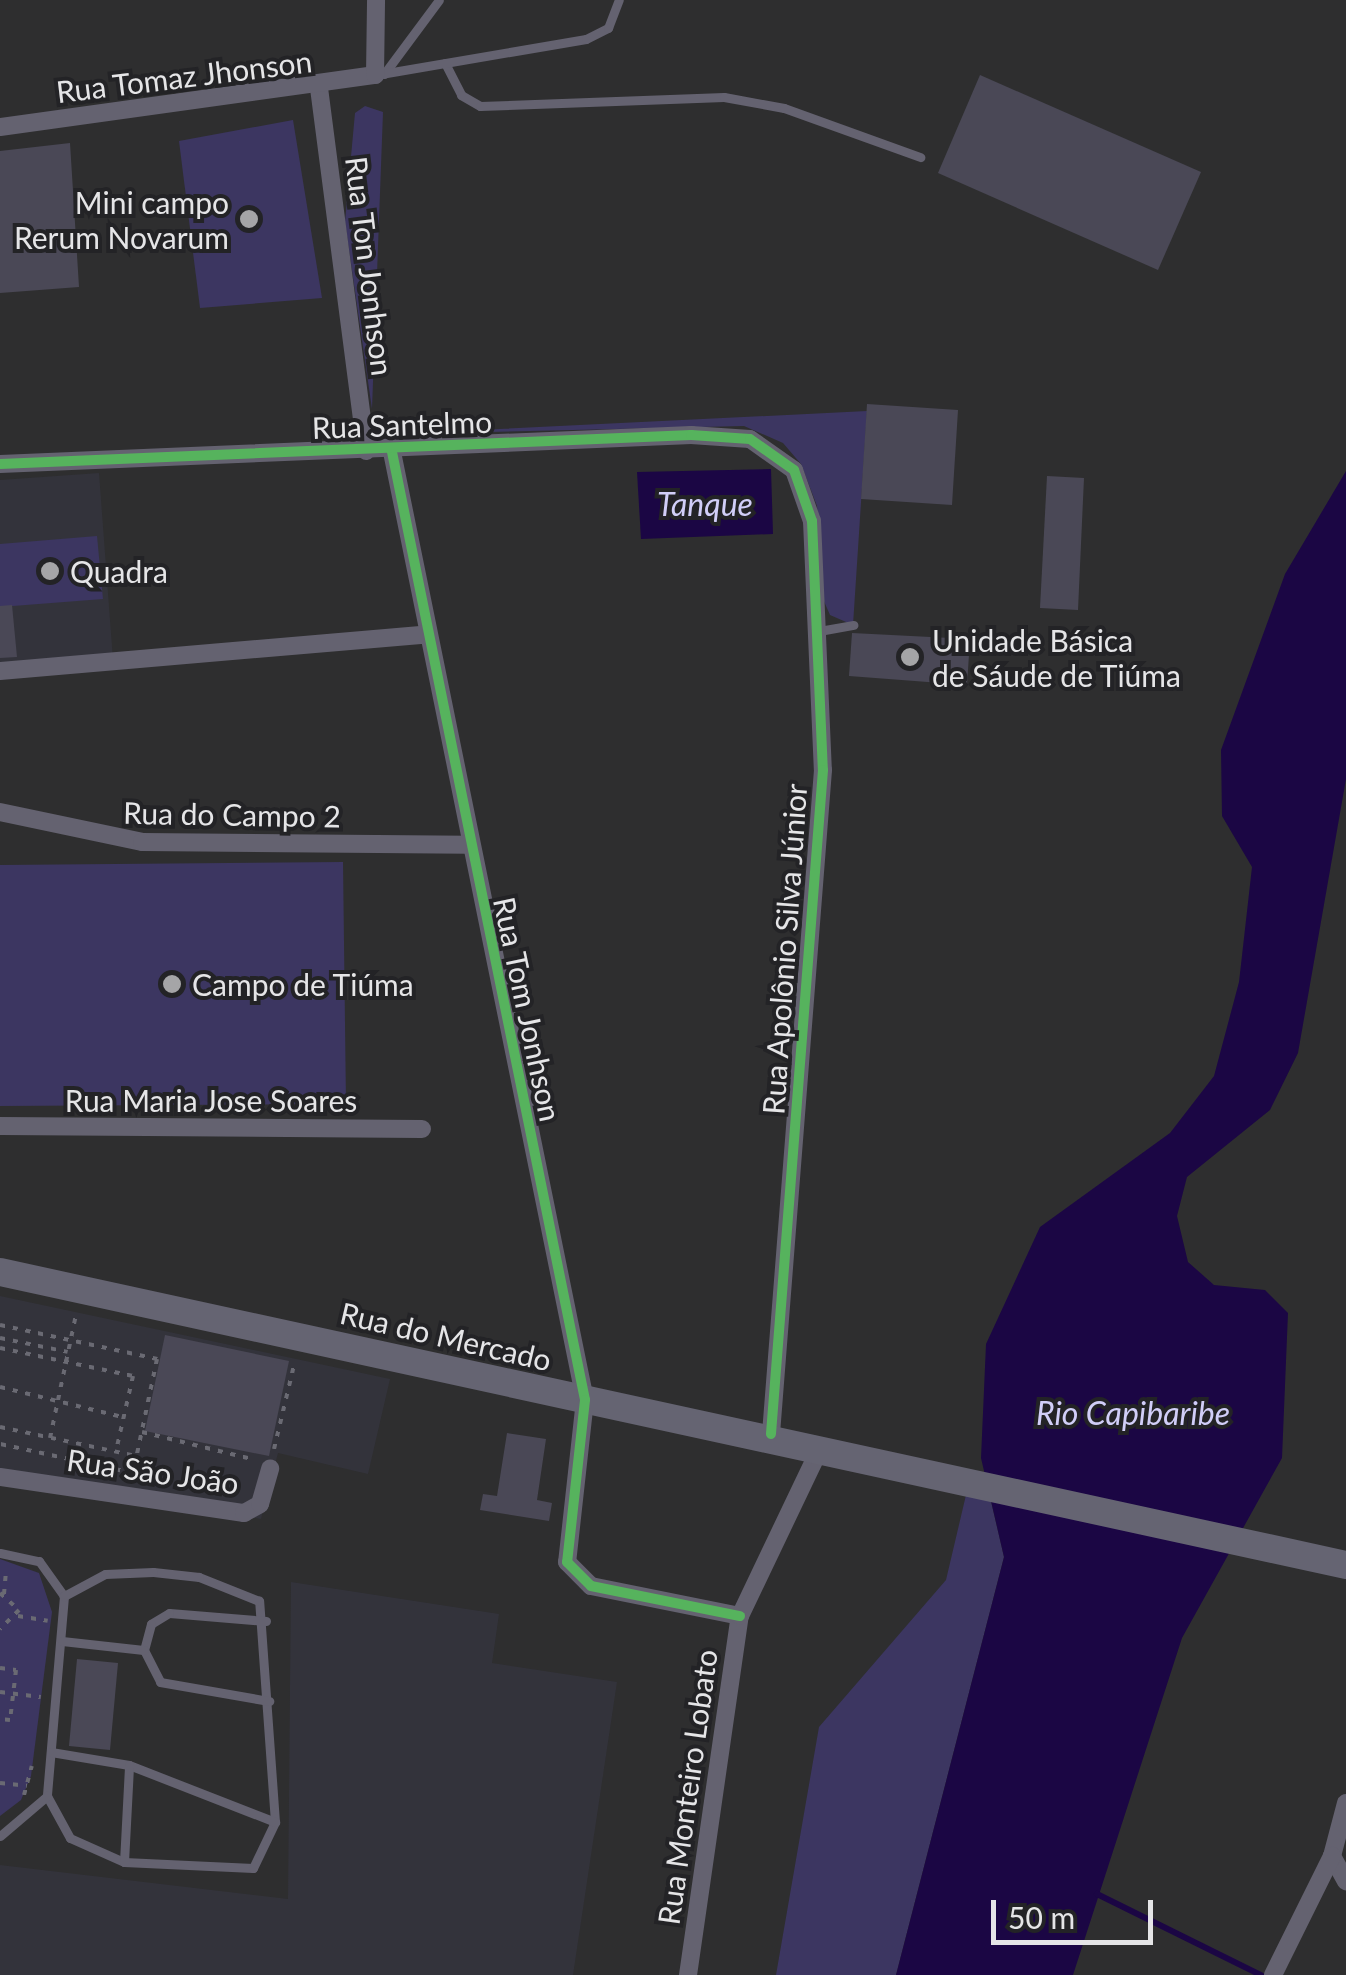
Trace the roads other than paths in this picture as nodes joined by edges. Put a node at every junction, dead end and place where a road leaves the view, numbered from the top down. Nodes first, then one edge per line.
1 (376, 0) edge
2 (439, 0) edge
3 (619, 0) edge
4 (446, 63) junction
5 (380, 74) junction
6 (319, 88) junction
7 (0, 127) edge
8 (920, 158) dead end
9 (366, 451) junction
10 (392, 452) junction
11 (0, 464) edge
12 (794, 470) joint
13 (853, 625) dead end
14 (819, 631) junction
15 (423, 636) junction
16 (0, 671) edge
17 (0, 812) edge
18 (468, 845) junction
19 (0, 1126) edge
20 (422, 1129) dead end
21 (0, 1272) edge
22 (585, 1400) junction
23 (771, 1434) junction
24 (821, 1446) junction
25 (270, 1468) dead end
26 (0, 1478) edge
27 (2, 1557) edge
28 (1346, 1565) edge
29 (64, 1596) junction
30 (740, 1616) junction
31 (266, 1621) junction
32 (62, 1641) junction
33 (144, 1650) junction
34 (269, 1701) junction
35 (51, 1752) junction
36 (129, 1766) junction
37 (47, 1796) junction
38 (1346, 1803) edge
39 (275, 1822) junction
40 (0, 1836) edge
41 (1332, 1856) junction
42 (124, 1862) junction
43 (1346, 1881) edge
44 (688, 1975) edge
45 (1273, 1975) edge

1 - 5 street
2 - 5 lane
3 - 4 lane
4 - 5 lane
4 - 8 lane
5 - 6 street, Rua Tomaz Jhonson
6 - 7 street, Rua Tomaz Jhonson
6 - 9 street, Rua Ton Jonhson
9 - 10 street, Rua Santelmo
9 - 11 street, Rua Santelmo
10 - 12 street, Rua Santelmo
10 - 15 street, Rua Tom Jonhson
12 - 14 street, Rua Apolônio Silva Júnior
13 - 14 lane
14 - 23 street, Rua Apolônio Silva Júnior
15 - 16 street
15 - 18 street, Rua Tom Jonhson
17 - 18 street, Rua do Campo 2
18 - 22 street, Rua Tom Jonhson
19 - 20 street, Rua Maria Jose Soares
21 - 22 main road, Rua do Mercado
22 - 23 main road, Rua do Mercado
22 - 30 street, Rua Tom Jonhson
23 - 24 main road, Rua do Mercado
24 - 28 main road, Rua do Mercado
24 - 30 street, Rua Monteiro Lobato
25 - 26 street, Rua São João
27 - 29 lane
29 - 31 lane
29 - 32 lane
30 - 44 street, Rua Monteiro Lobato
31 - 33 lane
31 - 34 lane
32 - 33 lane
32 - 35 lane
33 - 34 lane
34 - 39 lane
35 - 36 lane
35 - 37 lane
36 - 39 lane
36 - 42 lane
37 - 40 lane
37 - 42 lane
38 - 41 street
39 - 42 lane
41 - 43 street
41 - 45 street

